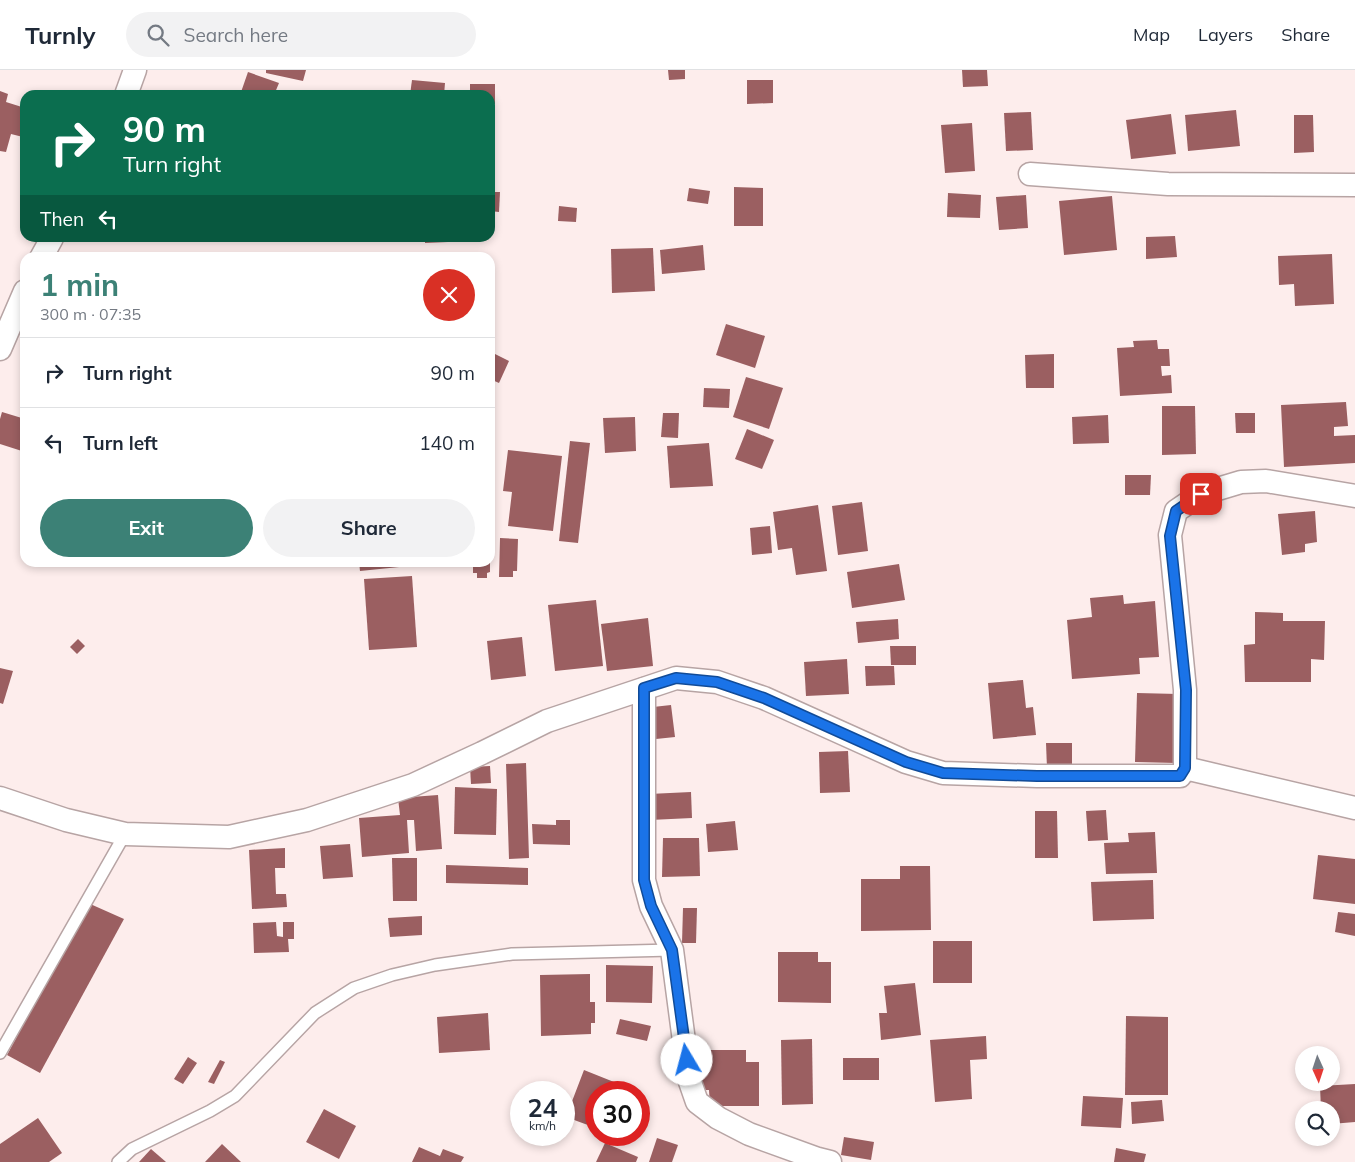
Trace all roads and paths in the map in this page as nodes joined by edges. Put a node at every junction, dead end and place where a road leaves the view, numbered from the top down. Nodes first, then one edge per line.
1 (135, 70) edge
2 (128, 90) edge
3 (1030, 174) dead end
4 (1355, 185) edge
5 (20, 303) edge
6 (0, 349) edge
7 (1355, 496) edge
8 (644, 688) junction
9 (1185, 768) junction
10 (0, 798) edge
11 (1355, 808) edge
12 (125, 834) junction
13 (672, 950) junction
14 (0, 1053) edge
15 (118, 1162) edge
16 (830, 1162) edge

1 - 2 street
3 - 4 street
5 - 6 street
7 - 9 street
8 - 9 street
8 - 12 street
8 - 13 street
9 - 11 street
10 - 12 street
12 - 14 lane
13 - 15 lane
13 - 16 street

